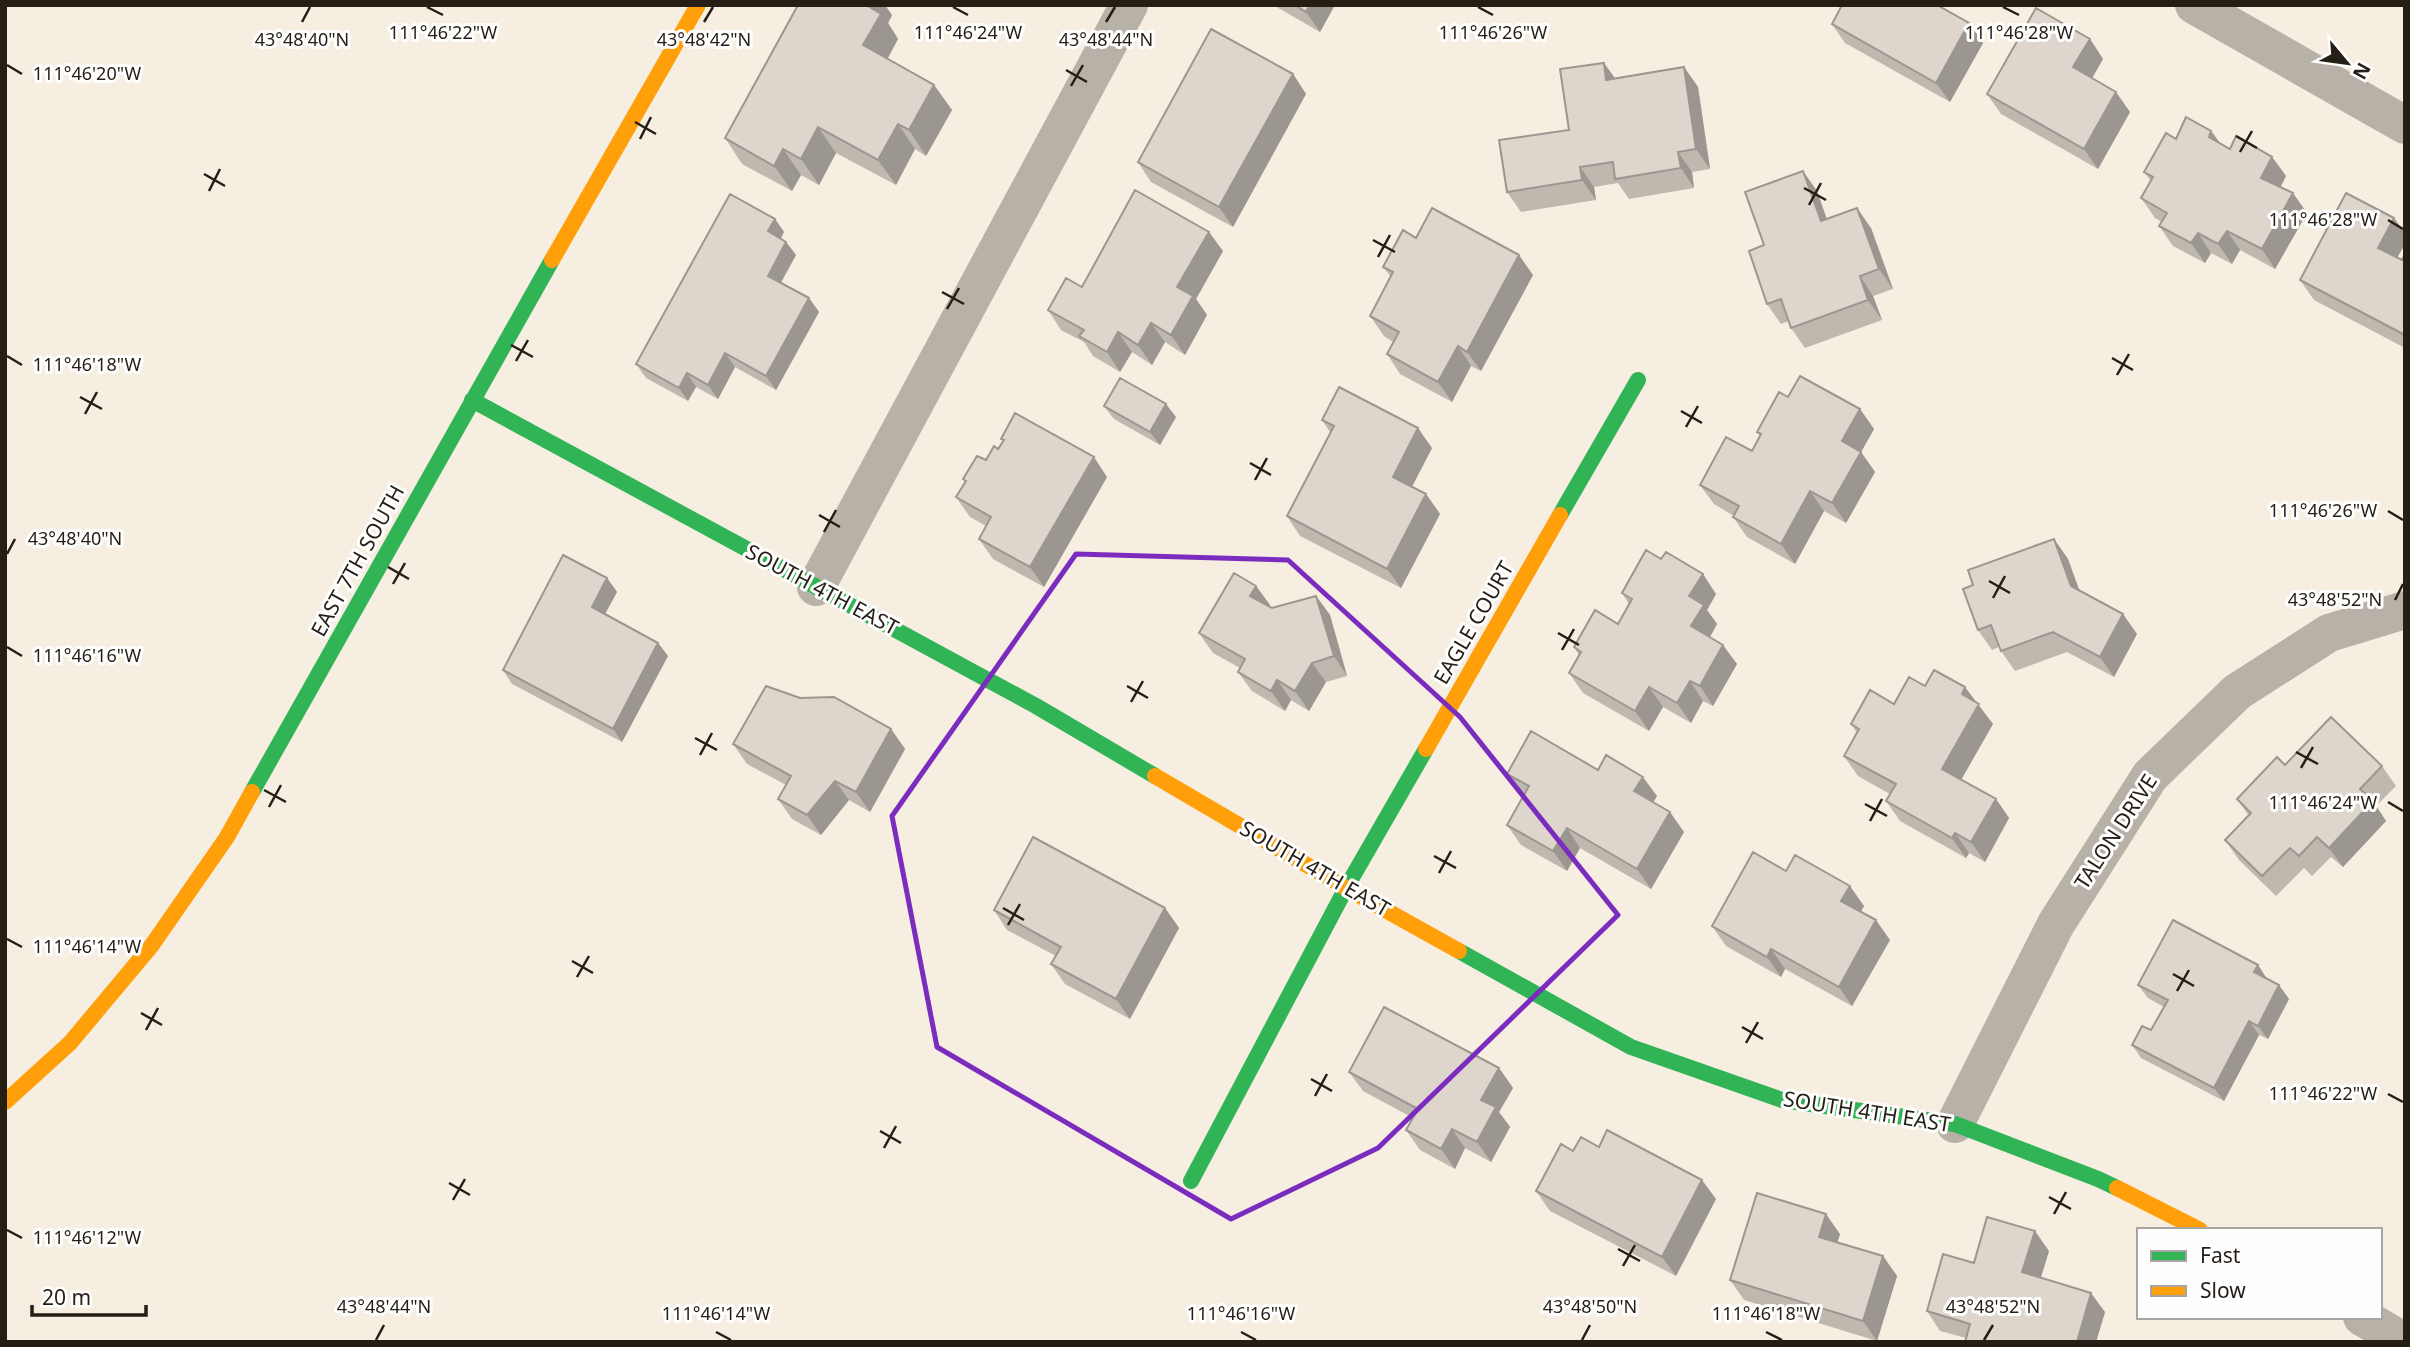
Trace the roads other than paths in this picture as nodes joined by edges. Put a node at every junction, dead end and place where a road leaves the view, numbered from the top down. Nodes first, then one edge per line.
1 (698, 5) edge
2 (1129, 5) edge
3 (2194, 5) edge
4 (2405, 125) edge
5 (1638, 380) dead end
6 (472, 400) junction
7 (816, 587) junction
8 (2405, 610) edge
9 (1346, 888) junction
10 (5, 1102) edge
11 (1955, 1124) junction
12 (1191, 1181) dead end
13 (2196, 1228) edge
14 (2365, 1319) edge
15 (2405, 1342) edge

1 - 6 street, EAST 7TH SOUTH
2 - 7 street
3 - 4 street
5 - 9 street, EAGLE COURT
6 - 7 street, SOUTH 4TH EAST
6 - 10 street, EAST 7TH SOUTH
7 - 9 street, SOUTH 4TH EAST
8 - 11 street, TALON DRIVE
9 - 11 street, SOUTH 4TH EAST
9 - 12 street, EAGLE COURT
11 - 13 street, SOUTH 4TH EAST
14 - 15 street

